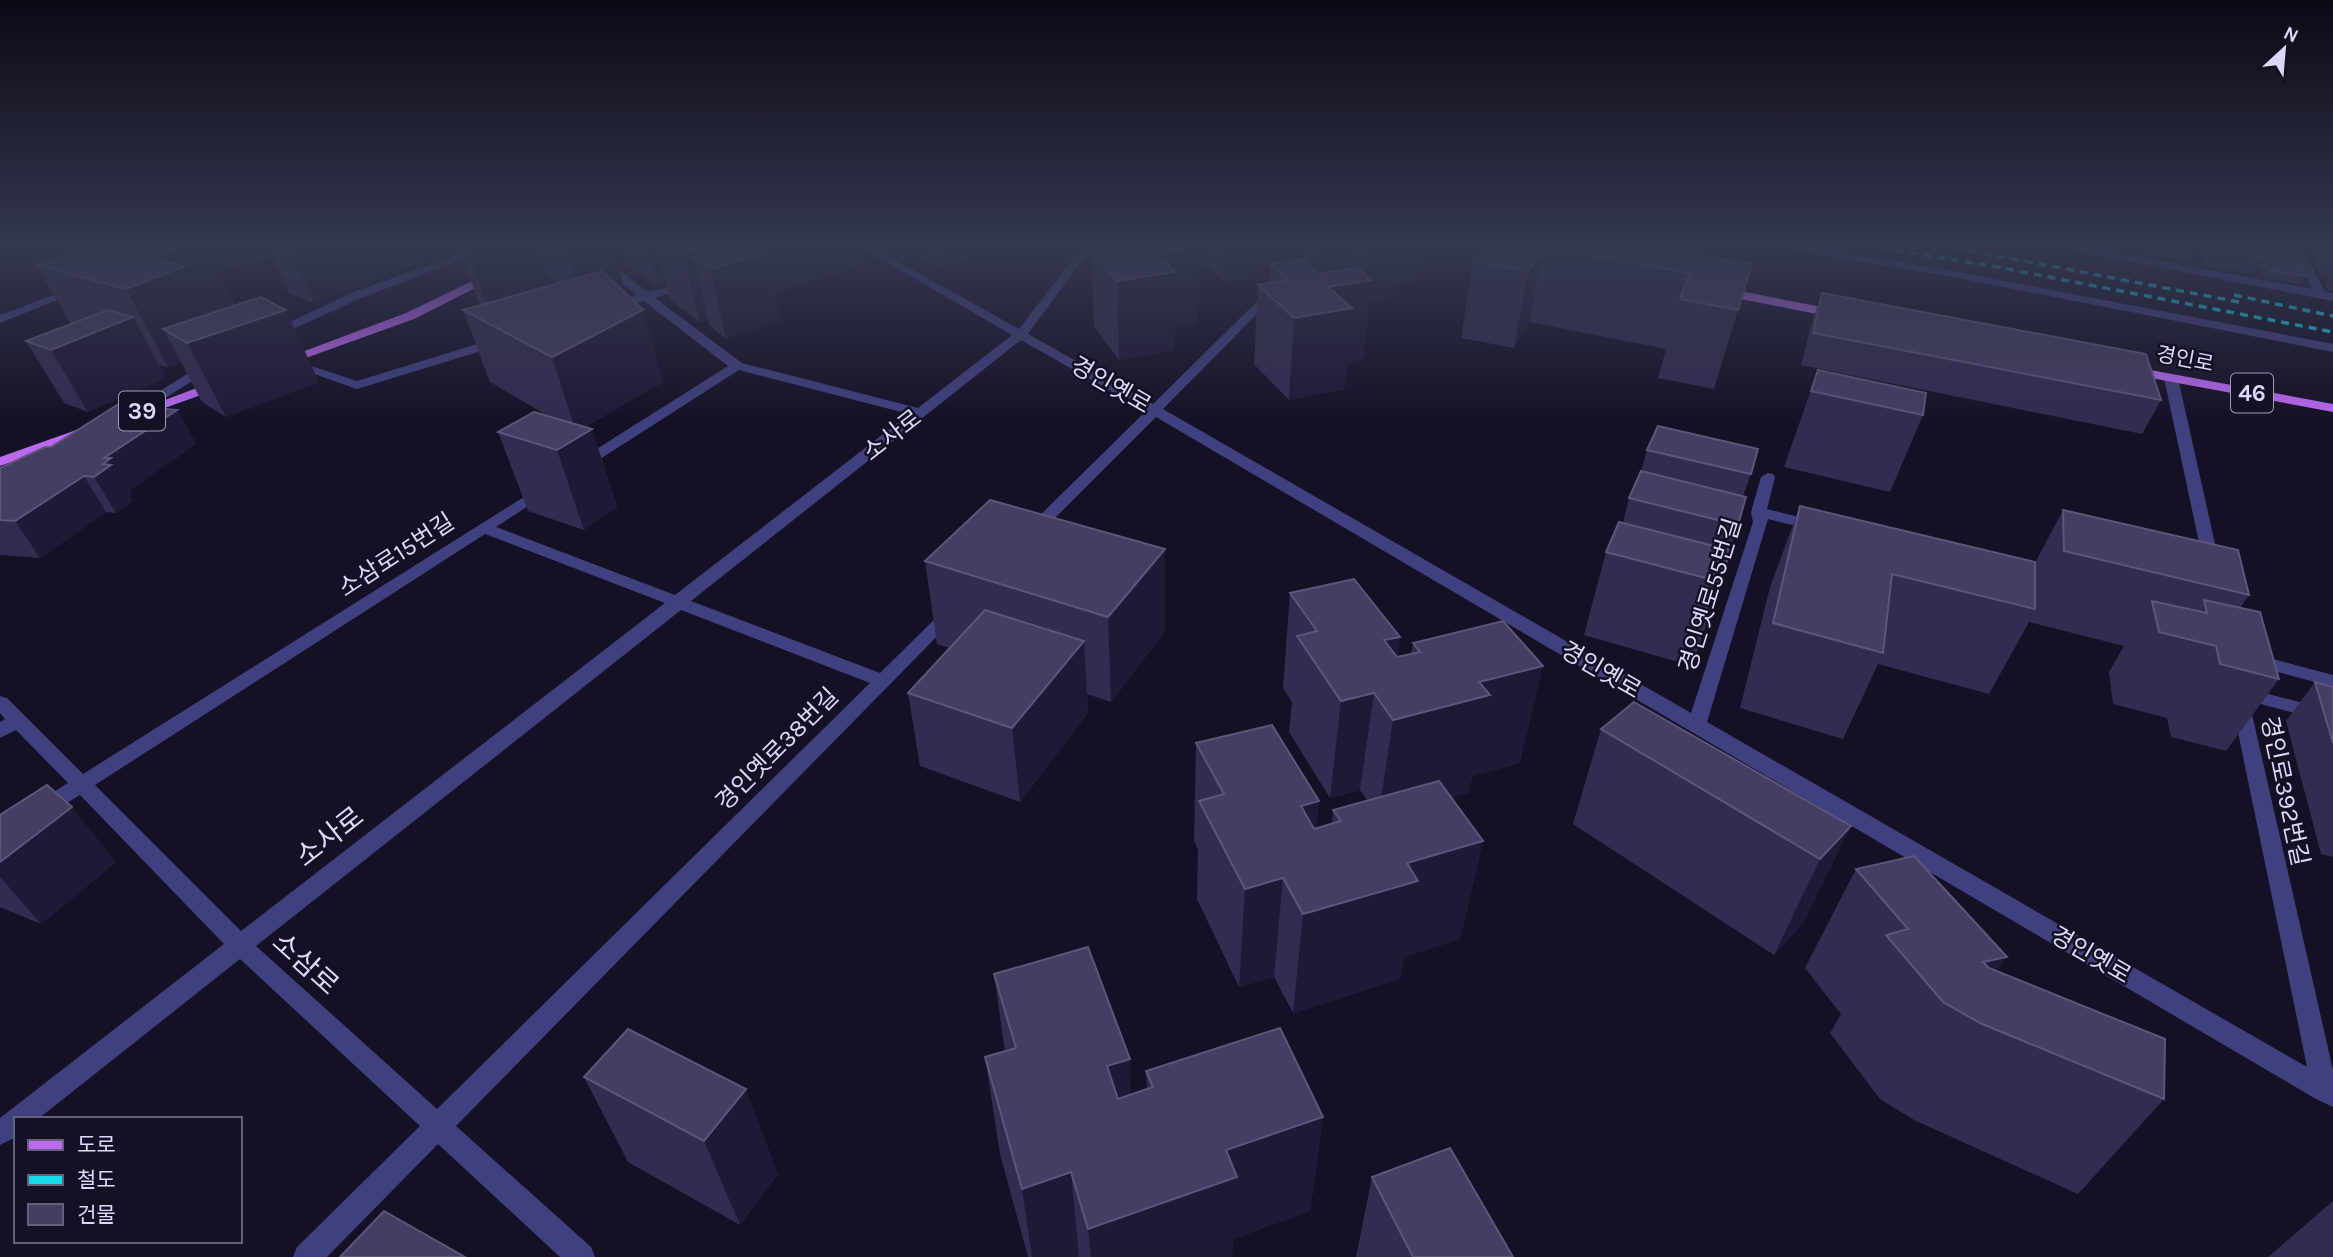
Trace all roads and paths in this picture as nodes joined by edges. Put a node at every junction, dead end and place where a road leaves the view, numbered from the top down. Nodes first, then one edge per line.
1 (33, 307) edge
2 (332, 307) edge
3 (429, 307) edge
4 (613, 307) edge
5 (661, 307) edge
6 (972, 307) edge
7 (1042, 307) edge
8 (1264, 307) edge
9 (1802, 307) edge
10 (2121, 307) edge
11 (596, 312) edge
12 (1846, 315) edge
13 (0, 319) edge
14 (1021, 334) junction
15 (507, 339) edge
16 (256, 342) edge
17 (2333, 348) edge
18 (224, 357) edge
19 (277, 363) joint
20 (737, 366) junction
21 (2117, 367) edge
22 (2171, 378) junction
23 (231, 380) edge
24 (2333, 408) edge
25 (1154, 410) junction
26 (921, 413) junction
27 (113, 422) junction
28 (0, 462) edge
29 (1768, 477) dead end
30 (1759, 512) junction
31 (484, 527) junction
32 (1834, 530) edge
33 (1018, 545) edge
34 (2217, 590) edge
35 (678, 602) junction
36 (960, 604) edge
37 (2231, 654) edge
38 (883, 681) junction
39 (2333, 681) edge
40 (0, 702) edge
41 (2333, 716) edge
42 (1696, 725) junction
43 (9, 726) edge
44 (82, 786) junction
45 (0, 836) edge
46 (240, 945) junction
47 (2329, 1093) edge
48 (21, 1117) edge
49 (14, 1122) edge
50 (438, 1126) junction
51 (0, 1133) edge
52 (307, 1257) edge
53 (581, 1257) edge

1 - 13 street
2 - 16 street
3 - 19 main road
4 - 11 street
5 - 20 street
6 - 14 street, 경인옛로
7 - 14 street, 소사로
8 - 25 street
9 - 12 main road
10 - 17 street
14 - 25 street, 경인옛로
14 - 26 street, 소사로
15 - 19 street
18 - 27 street
20 - 26 street
20 - 31 street, 소삼로15번길
21 - 22 main road, 경인로 / 46
22 - 24 main road, 경인로 / 46
22 - 34 street
23 - 27 main road, 39
25 - 33 street
25 - 42 street, 경인옛로
26 - 35 street, 소사로
27 - 28 main road, 39
29 - 30 street, 경인옛로55번길
30 - 32 street
30 - 42 street, 경인옛로55번길
31 - 35 street
31 - 44 street, 소삼로15번길
35 - 38 street
35 - 46 street, 소사로
36 - 38 street, 경인옛로38번길
37 - 39 street
38 - 50 street, 경인옛로38번길
40 - 43 street, 소삼로
41 - 47 street, 경인로392번길
42 - 47 street, 경인옛로
43 - 44 street, 소삼로
44 - 45 street, 소삼로15번길
44 - 46 street, 소삼로
46 - 48 street, 소사로
46 - 50 street, 소삼로
49 - 51 street, 소사로
50 - 52 street, 경인옛로38번길
50 - 53 street, 소삼로

